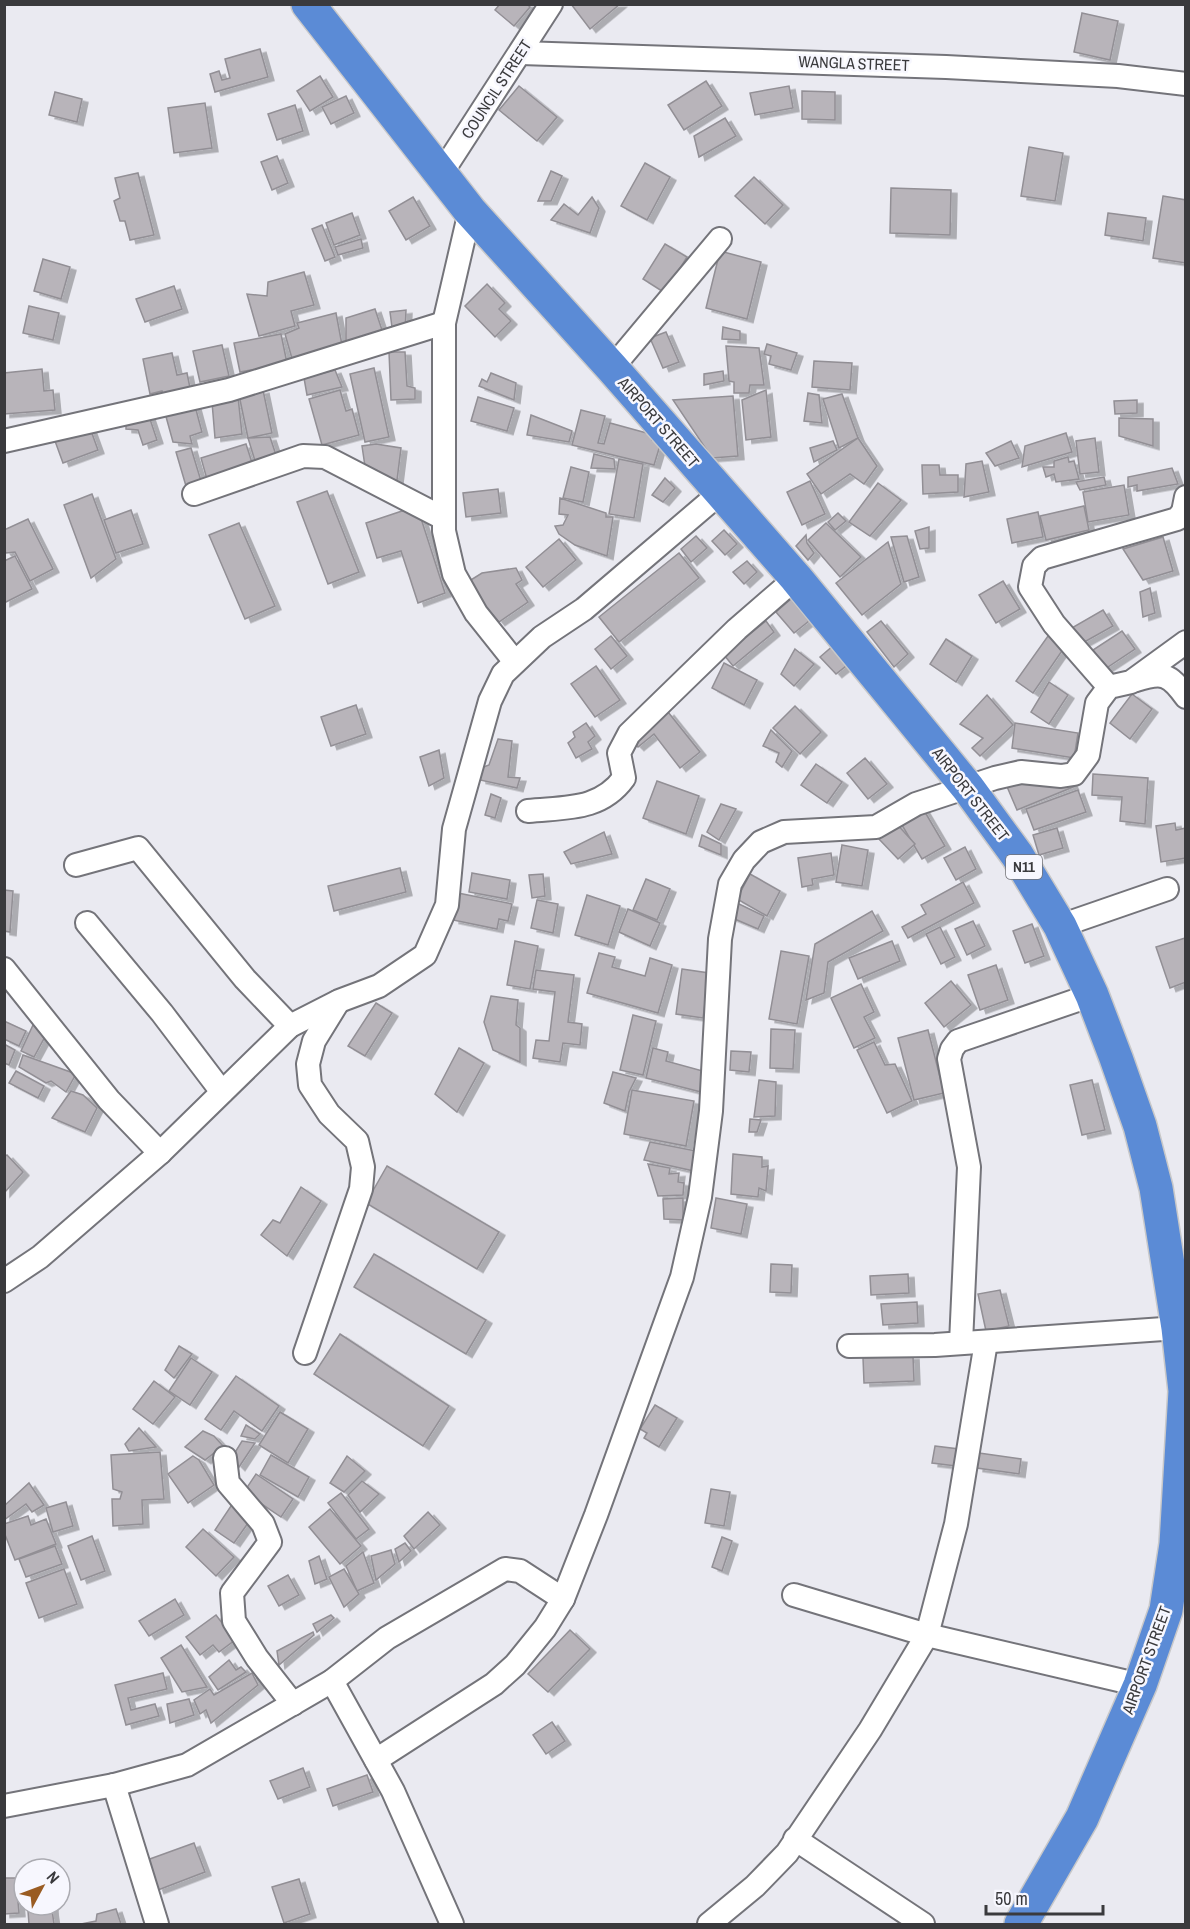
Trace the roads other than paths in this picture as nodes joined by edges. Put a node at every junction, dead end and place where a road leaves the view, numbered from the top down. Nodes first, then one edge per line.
1 (308, 4) edge
2 (551, 4) edge
3 (521, 52) junction
4 (1185, 84) edge
5 (441, 174) junction
6 (470, 211) junction
7 (720, 239) dead end
8 (444, 323) junction
9 (612, 368) junction
10 (4, 441) edge
11 (720, 493) junction
12 (194, 494) dead end
13 (1185, 497) edge
14 (443, 518) junction
15 (796, 578) junction
16 (1185, 642) edge
17 (515, 662) junction
18 (1131, 682) junction
19 (1109, 687) junction
20 (1185, 697) edge
21 (968, 788) junction
22 (528, 811) dead end
23 (76, 866) dead end
24 (1167, 889) dead end
25 (87, 923) dead end
26 (1060, 926) junction
27 (4, 969) edge
28 (1092, 995) junction
29 (339, 1001) junction
30 (290, 1026) junction
31 (222, 1092) junction
32 (160, 1153) junction
33 (4, 1281) edge
34 (1179, 1328) junction
35 (986, 1342) junction
36 (961, 1343) junction
37 (849, 1346) dead end
38 (305, 1353) dead end
39 (225, 1458) dead end
40 (1181, 1545) edge
41 (794, 1595) dead end
42 (563, 1599) junction
43 (927, 1635) junction
44 (332, 1681) junction
45 (1140, 1685) junction
46 (293, 1704) junction
47 (376, 1760) junction
48 (114, 1785) junction
49 (4, 1806) edge
50 (795, 1839) junction
51 (157, 1924) edge
52 (452, 1924) edge
53 (709, 1924) edge
54 (923, 1924) edge
55 (1021, 1924) edge

1 - 5 highway, AIRPORT STREET / N11
2 - 3 street, COUNCIL STREET
3 - 4 street, WANGLA STREET
3 - 5 street, COUNCIL STREET
5 - 6 highway, AIRPORT STREET / N11
6 - 8 street
6 - 9 highway, AIRPORT STREET / N11
7 - 9 street
8 - 10 street
8 - 14 street
9 - 11 highway, AIRPORT STREET / N11
11 - 15 highway, AIRPORT STREET / N11
11 - 17 street
12 - 14 street
13 - 19 street
14 - 17 street
15 - 21 highway, AIRPORT STREET / N11
15 - 22 street
16 - 18 street
17 - 29 street
18 - 19 street
18 - 20 street
19 - 21 street
21 - 26 highway, AIRPORT STREET / N11
21 - 42 street
23 - 30 street
24 - 26 street
25 - 31 street
26 - 28 highway, AIRPORT STREET / N11
27 - 32 street
28 - 34 highway, AIRPORT STREET / N11
28 - 36 street
29 - 30 street
29 - 38 street
30 - 31 street
31 - 32 street
32 - 33 street
34 - 35 street
34 - 40 highway, AIRPORT STREET / N11
35 - 36 street
35 - 43 street
36 - 37 street
39 - 46 street
40 - 45 highway, AIRPORT STREET / N11
41 - 43 street
42 - 44 street
42 - 47 street
43 - 45 street
43 - 50 street
44 - 46 street
44 - 47 street
45 - 55 highway, AIRPORT STREET / N11
46 - 48 street
47 - 52 street
48 - 49 street
48 - 51 street
50 - 53 street
50 - 54 street

